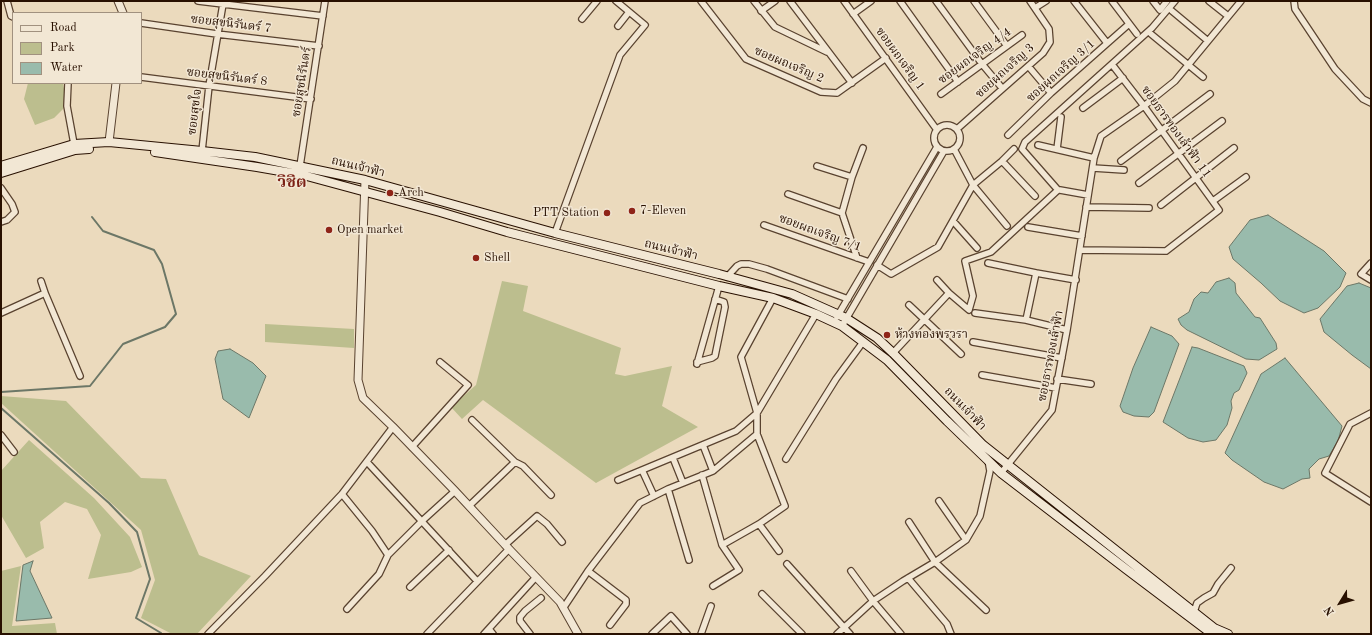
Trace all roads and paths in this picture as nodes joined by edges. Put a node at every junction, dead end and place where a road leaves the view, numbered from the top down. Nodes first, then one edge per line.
1 (7, 1) edge
2 (118, 1) edge
3 (198, 1) edge
4 (325, 1) edge
5 (597, 1) edge
6 (616, 1) edge
7 (701, 1) edge
8 (754, 1) edge
9 (775, 1) edge
10 (790, 1) edge
11 (844, 1) edge
12 (871, 1) edge
13 (900, 1) edge
14 (936, 1) edge
15 (974, 1) edge
16 (1030, 1) edge
17 (1046, 1) edge
18 (1074, 1) edge
19 (1112, 1) edge
20 (1153, 1) edge
21 (1167, 1) edge
22 (1176, 1) edge
23 (1209, 1) edge
24 (1241, 1) edge
25 (1294, 1) edge
26 (223, 4) junction
27 (1035, 8) junction
28 (761, 11) junction
29 (1172, 11) dead end
30 (122, 12) edge
31 (629, 12) junction
32 (854, 14) junction
33 (12, 16) edge
34 (323, 16) junction
35 (1228, 16) junction
36 (582, 19) dead end
37 (142, 23) edge
38 (1129, 24) junction
39 (618, 26) dead end
40 (217, 34) junction
41 (1137, 34) dead end
42 (1152, 34) dead end
43 (1022, 35) dead end
44 (1208, 41) junction
45 (1107, 43) junction
46 (319, 46) junction
47 (1007, 46) junction
48 (829, 53) junction
49 (886, 58) junction
50 (982, 64) junction
51 (1188, 65) junction
52 (1028, 67) junction
53 (1114, 67) dead end
54 (142, 76) edge
55 (1203, 77) dead end
56 (1123, 78) junction
57 (958, 82) junction
58 (852, 83) junction
59 (68, 84) edge
60 (116, 84) edge
61 (209, 86) junction
62 (1002, 88) junction
63 (1051, 93) junction
64 (942, 94) dead end
65 (1210, 94) dead end
66 (311, 98) junction
67 (1371, 103) edge
68 (1144, 106) junction
69 (1083, 108) dead end
70 (1061, 117) dead end
71 (1222, 121) dead end
72 (937, 130) junction
73 (957, 130) junction
74 (1162, 130) junction
75 (1008, 135) dead end
76 (109, 142) junction
77 (74, 144) junction
78 (1038, 145) dead end
79 (937, 147) junction
80 (863, 148) dead end
81 (1234, 148) dead end
82 (954, 149) junction
83 (1014, 149) dead end
84 (1057, 149) junction
85 (202, 151) junction
86 (944, 151) junction
87 (1178, 153) junction
88 (1094, 158) junction
89 (1002, 161) junction
90 (1121, 161) dead end
91 (1, 166) edge
92 (300, 166) junction
93 (817, 166) dead end
94 (1093, 168) junction
95 (1124, 170) dead end
96 (1, 173) edge
97 (852, 176) junction
98 (1246, 177) dead end
99 (1196, 178) junction
100 (365, 180) junction
101 (1139, 183) dead end
102 (973, 185) junction
103 (1, 188) edge
104 (1060, 190) dead end
105 (365, 192) junction
106 (788, 194) dead end
107 (1088, 195) junction
108 (1035, 196) dead end
109 (1213, 201) junction
110 (1162, 205) dead end
111 (1086, 207) junction
112 (1149, 208) dead end
113 (842, 213) junction
114 (953, 221) junction
115 (1, 222) edge
116 (764, 224) dead end
117 (1007, 226) dead end
118 (1028, 227) dead end
119 (555, 234) junction
120 (1082, 236) junction
121 (977, 248) dead end
122 (1080, 250) junction
123 (857, 258) junction
124 (869, 262) junction
125 (988, 263) dead end
126 (1371, 263) edge
127 (877, 265) junction
128 (1036, 273) junction
129 (727, 277) junction
130 (937, 280) dead end
131 (1076, 280) junction
132 (1371, 280) edge
133 (41, 281) dead end
134 (719, 286) junction
135 (44, 293) junction
136 (949, 293) junction
137 (773, 298) junction
138 (715, 299) junction
139 (848, 299) junction
140 (909, 305) dead end
141 (1, 313) edge
142 (975, 313) dead end
143 (816, 314) junction
144 (843, 317) junction
145 (924, 319) junction
146 (1026, 320) junction
147 (838, 324) junction
148 (1067, 330) junction
149 (863, 342) junction
150 (974, 342) dead end
151 (893, 352) junction
152 (961, 354) dead end
153 (1062, 358) junction
154 (440, 362) dead end
155 (982, 375) dead end
156 (80, 376) dead end
157 (1058, 380) junction
158 (1091, 384) dead end
159 (1056, 388) junction
160 (757, 413) junction
161 (1371, 413) edge
162 (472, 420) dead end
163 (393, 427) junction
164 (757, 434) junction
165 (1, 435) edge
166 (703, 445) junction
167 (412, 447) junction
168 (14, 452) dead end
169 (673, 458) junction
170 (786, 459) dead end
171 (988, 460) junction
172 (367, 462) junction
173 (515, 462) junction
174 (1008, 465) junction
175 (642, 470) junction
176 (713, 470) junction
177 (1001, 472) junction
178 (702, 475) junction
179 (618, 480) dead end
180 (683, 483) junction
181 (668, 489) junction
182 (455, 491) junction
183 (342, 494) junction
184 (551, 494) dead end
185 (654, 496) junction
186 (939, 501) dead end
187 (1371, 502) edge
188 (469, 506) junction
189 (422, 521) junction
190 (909, 522) dead end
191 (759, 524) junction
192 (966, 540) junction
193 (562, 542) dead end
194 (722, 545) junction
195 (507, 547) junction
196 (449, 550) junction
197 (779, 550) dead end
198 (388, 555) junction
199 (689, 560) dead end
200 (935, 562) junction
201 (787, 564) dead end
202 (1231, 568) dead end
203 (588, 571) junction
204 (851, 572) dead end
205 (536, 577) junction
206 (908, 578) junction
207 (478, 581) junction
208 (713, 586) dead end
209 (410, 587) dead end
210 (762, 594) dead end
211 (541, 598) dead end
212 (873, 601) junction
213 (711, 606) dead end
214 (564, 607) junction
215 (347, 609) dead end
216 (986, 610) dead end
217 (1194, 612) junction
218 (610, 625) dead end
219 (844, 628) junction
220 (489, 629) junction
221 (1210, 633) edge
222 (208, 634) edge
223 (427, 634) edge
224 (484, 634) edge
225 (493, 634) edge
226 (530, 634) edge
227 (578, 634) edge
228 (652, 634) edge
229 (687, 634) edge
230 (701, 634) edge
231 (802, 634) edge
232 (837, 634) edge
233 (850, 634) edge
234 (901, 634) edge
235 (951, 634) edge
236 (1228, 634) edge

1 - 33 street
2 - 30 street
3 - 26 street
4 - 34 street, ซอยสุขนิรันดร์
5 - 36 street
6 - 31 street
7 - 58 street, ซอยผถเจริญ 2
8 - 28 street
9 - 28 street
10 - 48 street
11 - 32 street, ซอยผถเจริญ 1
12 - 32 street
13 - 57 street
14 - 50 street
15 - 47 street
16 - 27 street, ซอยผถเจริญ 3
17 - 27 street
18 - 45 street
19 - 38 street
20 - 21 street
22 - 136 street
23 - 35 street
24 - 35 street
25 - 67 street
26 - 34 street
26 - 40 street, ซอยสุขใจ
27 - 52 street, ซอยผถเจริญ 3
28 - 48 street
29 - 44 street
31 - 39 street
31 - 119 street
32 - 49 street, ซอยผถเจริญ 1
34 - 46 street, ซอยสุขนิรันดร์
35 - 44 street
37 - 40 street, ซอยสุขนิรันดร์ 7
38 - 41 street
38 - 45 street, ซอยผถเจริญ 3/1
40 - 46 street, ซอยสุขนิรันดร์ 7
40 - 61 street, ซอยสุขใจ
42 - 51 street
43 - 47 street, ซอยผถเจริญ 4/4
44 - 51 street
45 - 63 street, ซอยผถเจริญ 3/1
46 - 66 street, ซอยสุขนิรันดร์
47 - 50 street, ซอยผถเจริญ 4/4
48 - 58 street
49 - 58 street, ซอยผถเจริญ 2
49 - 72 street, ซอยผถเจริญ 1
50 - 57 street, ซอยผถเจริญ 4/4
50 - 62 street
51 - 55 street
51 - 68 street
52 - 62 street, ซอยผถเจริญ 3
52 - 63 street
53 - 56 street, ซอยธารทองเล้าฟ้า 11
54 - 61 street, ซอยสุขนิรันดร์ 8
56 - 68 street, ซอยธารทองเล้าฟ้า 11
56 - 69 street
57 - 64 street, ซอยผถเจริญ 4/4
59 - 77 street
60 - 76 street
61 - 66 street, ซอยสุขนิรันดร์ 8
61 - 85 street, ซอยสุขใจ
62 - 73 street, ซอยผถเจริญ 3
63 - 75 street, ซอยผถเจริญ 3/1
65 - 74 street
66 - 92 street, ซอยสุขนิรันดร์
68 - 74 street, ซอยธารทองเล้าฟ้า 11
68 - 88 street, ซอยธารทองเล้าฟ้า
70 - 84 street
71 - 87 street
72 - 73 street
72 - 79 street
73 - 82 street
74 - 87 street, ซอยธารทองเล้าฟ้า 11
74 - 90 street
76 - 77 main road, ถนนเจ้าฟ้า
76 - 85 main road, ถนนเจ้าฟ้า
77 - 91 main road, ถนนเจ้าฟ้า
78 - 84 street
79 - 86 street
79 - 124 street
80 - 97 street
81 - 99 street
82 - 86 street
82 - 102 street
83 - 89 street
84 - 88 street
85 - 92 main road, ถนนเจ้าฟ้า
86 - 127 street
87 - 99 street, ซอยธารทองเล้าฟ้า 11
87 - 101 street
88 - 94 street, ซอยธารทองเล้าฟ้า
89 - 102 street
89 - 108 street
92 - 100 main road, ถนนเจ้าฟ้า
93 - 97 street
94 - 95 street
94 - 107 street, ซอยธารทองเล้าฟ้า
96 - 105 main road, ถนนเจ้าฟ้า
97 - 113 street
98 - 109 street
99 - 109 street, ซอยธารทองเล้าฟ้า 11
99 - 110 street
100 - 105 street
100 - 119 main road, ถนนเจ้าฟ้า
102 - 114 street
102 - 117 street
103 - 115 street
104 - 107 street
105 - 134 main road, ถนนเจ้าฟ้า
105 - 163 street
106 - 113 street
107 - 111 street, ซอยธารทองเล้าฟ้า
109 - 122 street, ซอยธารทองเล้าฟ้า 11
111 - 112 street
111 - 120 street, ซอยธารทองเล้าฟ้า
113 - 123 street
114 - 121 street
114 - 127 street
116 - 123 street, ซอยผถเจริญ 7/1
118 - 120 street
119 - 129 main road, ถนนเจ้าฟ้า
120 - 122 street, ซอยธารทองเล้าฟ้า
122 - 131 street, ซอยธารทองเล้าฟ้า
123 - 124 street, ซอยผถเจริญ 7/1
124 - 139 street
125 - 128 street
126 - 132 street
127 - 144 street
128 - 131 street
128 - 146 street
129 - 139 street
129 - 144 main road, ถนนเจ้าฟ้า
130 - 136 street
131 - 148 street, ซอยธารทองเล้าฟ้า
133 - 135 street
134 - 137 main road, ถนนเจ้าฟ้า
134 - 138 street
135 - 141 street
135 - 156 street
136 - 145 street
137 - 143 main road, ถนนเจ้าฟ้า
137 - 160 street
138 - 138 street
139 - 144 street
140 - 145 street
142 - 146 street
143 - 147 main road, ถนนเจ้าฟ้า
143 - 160 street
144 - 147 street
144 - 151 main road, ถนนเจ้าฟ้า
145 - 151 street
145 - 152 street
146 - 148 street
147 - 149 main road, ถนนเจ้าฟ้า
148 - 153 street, ซอยธารทองเล้าฟ้า
149 - 170 street
149 - 171 main road, ถนนเจ้าฟ้า
150 - 153 street
151 - 174 main road, ถนนเจ้าฟ้า
153 - 157 street, ซอยธารทองเล้าฟ้า
154 - 167 street
155 - 159 street
157 - 158 street
157 - 159 street, ซอยธารทองเล้าฟ้า
159 - 174 street, ซอยธารทองเล้าฟ้า
160 - 164 street
160 - 166 street
161 - 187 street
162 - 173 street
163 - 167 street
163 - 172 street
164 - 176 street
164 - 191 street
165 - 168 street
166 - 169 street
166 - 176 street
167 - 182 street
169 - 175 street
169 - 180 street
171 - 177 main road, ถนนเจ้าฟ้า
171 - 192 street
172 - 183 street
172 - 189 street
173 - 184 street
173 - 188 street
174 - 177 street, ซอยธารทองเล้าฟ้า
174 - 217 main road, ถนนเจ้าฟ้า
175 - 179 street
175 - 185 street
176 - 178 street
177 - 221 main road, ถนนเจ้าฟ้า
178 - 180 street
178 - 194 street
180 - 181 street
181 - 185 street
181 - 199 street
182 - 188 street
182 - 189 street
183 - 198 street
183 - 222 street
185 - 203 street
186 - 192 street
188 - 195 street
189 - 196 street
189 - 198 street
190 - 200 street
191 - 194 street
191 - 197 street
192 - 200 street
193 - 195 street
194 - 208 street
195 - 205 street
195 - 207 street
196 - 207 street
196 - 209 street
198 - 215 street
200 - 206 street
200 - 216 street
201 - 219 street
202 - 217 street
203 - 214 street
203 - 218 street
204 - 212 street
205 - 214 street
205 - 220 street
206 - 212 street
206 - 235 street
207 - 223 street
210 - 231 street
211 - 226 street
212 - 219 street
212 - 234 street
213 - 230 street
214 - 227 street
217 - 236 main road, ถนนเจ้าฟ้า
219 - 232 street
219 - 233 street
220 - 224 street
220 - 225 street
228 - 229 street

